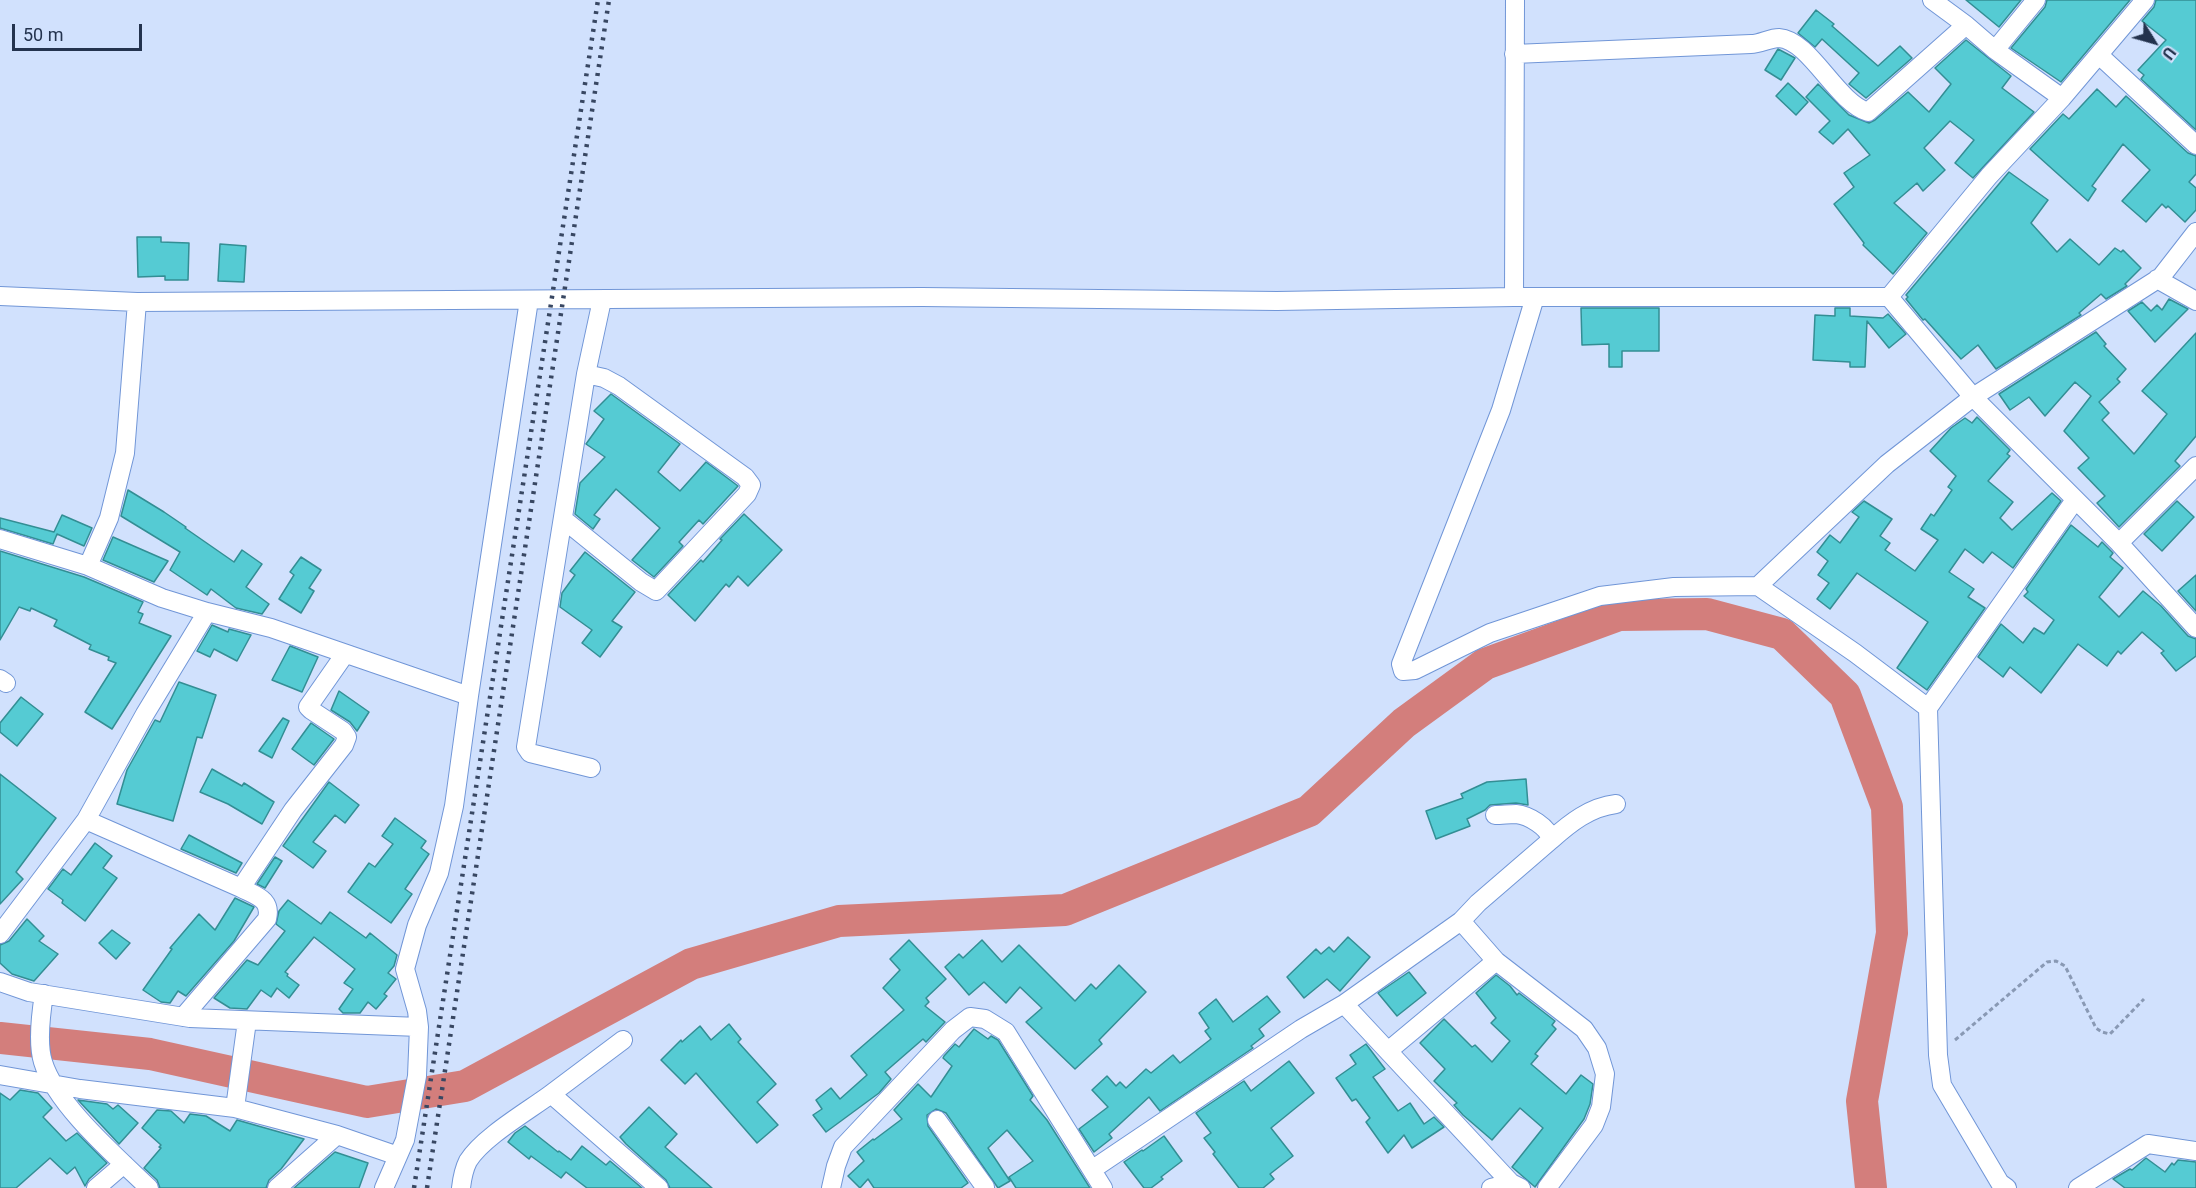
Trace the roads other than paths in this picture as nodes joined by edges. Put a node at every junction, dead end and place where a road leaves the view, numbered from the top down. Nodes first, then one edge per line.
1 (1515, 0) edge
2 (1932, 0) edge
3 (2036, 0) edge
4 (2145, 0) edge
5 (1966, 25) junction
6 (1995, 50) junction
7 (1514, 54) junction
8 (2099, 55) junction
9 (2062, 98) junction
10 (2196, 145) edge
11 (2196, 232) edge
12 (2162, 274) junction
13 (0, 296) edge
14 (1514, 297) junction
15 (1535, 297) junction
16 (1889, 297) junction
17 (529, 300) junction
18 (602, 300) junction
19 (2196, 301) edge
20 (137, 302) junction
21 (586, 374) junction
22 (1973, 397) junction
23 (2196, 466) edge
24 (2075, 500) junction
25 (562, 519) junction
26 (0, 539) edge
27 (2119, 543) junction
28 (88, 566) junction
29 (1758, 586) junction
30 (207, 612) junction
31 (2196, 628) edge
32 (345, 654) junction
33 (469, 696) junction
34 (1928, 708) junction
35 (591, 768) dead end
36 (1616, 804) dead end
37 (1495, 815) dead end
38 (86, 820) junction
39 (1551, 840) junction
40 (241, 888) junction
41 (1461, 921) junction
42 (0, 933) edge
43 (1496, 961) junction
44 (0, 982) edge
45 (44, 993) junction
46 (1344, 1004) junction
47 (183, 1017) junction
48 (247, 1024) junction
49 (419, 1027) junction
50 (623, 1040) dead end
51 (1388, 1051) junction
52 (0, 1075) edge
53 (53, 1085) junction
54 (551, 1094) junction
55 (235, 1105) junction
56 (937, 1120) dead end
57 (337, 1135) junction
58 (402, 1148) junction
59 (2196, 1151) edge
60 (124, 1164) junction
61 (1093, 1169) junction
62 (1516, 1186) edge
63 (96, 1188) edge
64 (149, 1188) edge
65 (277, 1188) edge
66 (384, 1188) edge
67 (461, 1188) edge
68 (659, 1188) edge
69 (831, 1188) edge
70 (986, 1188) edge
71 (1103, 1188) edge
72 (1491, 1188) edge
73 (1547, 1188) edge
74 (2007, 1188) edge
75 (2078, 1188) edge

1 - 7 street
2 - 5 street
3 - 6 street
4 - 8 street
5 - 6 street
5 - 7 street
6 - 9 street
7 - 14 street
8 - 9 street
8 - 10 street
9 - 16 street
11 - 12 street
12 - 19 street
12 - 22 street
13 - 20 street
14 - 15 street
14 - 18 street
15 - 16 street
15 - 29 street
16 - 22 street
17 - 18 street
17 - 20 street
17 - 33 street
18 - 21 street
20 - 28 street
21 - 25 street
21 - 25 street
22 - 24 street
22 - 29 street
23 - 27 street
24 - 27 street
24 - 34 street
25 - 35 street
26 - 28 street
27 - 31 street
28 - 30 street
29 - 34 street
30 - 32 street
30 - 38 street
32 - 33 street
32 - 40 street
33 - 49 street
34 - 74 street
36 - 39 street
37 - 39 street
38 - 40 street
38 - 42 street
39 - 41 street
40 - 47 street
41 - 43 street
41 - 46 street
43 - 51 street
43 - 73 street
44 - 45 street
45 - 47 street
45 - 53 street
46 - 51 street
46 - 61 street
47 - 48 street
48 - 49 street
48 - 55 street
49 - 58 street
50 - 54 street
51 - 62 street
52 - 53 street
53 - 55 street
53 - 60 street
54 - 67 street
54 - 68 street
55 - 57 street
56 - 70 street
57 - 58 street
57 - 65 street
58 - 66 street
59 - 75 street
60 - 63 street
60 - 64 street
61 - 69 street
61 - 71 street
62 - 72 street

